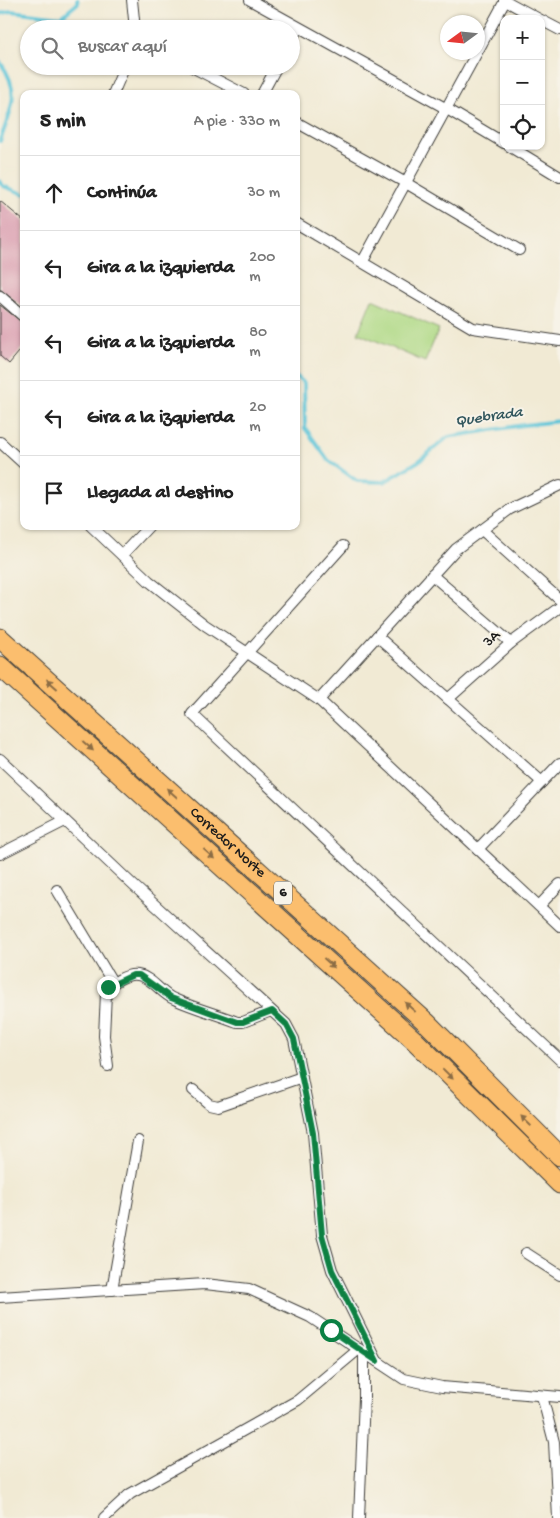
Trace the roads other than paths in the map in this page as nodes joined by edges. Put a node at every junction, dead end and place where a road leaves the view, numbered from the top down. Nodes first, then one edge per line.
1 (132, 0) edge
2 (250, 0) edge
3 (505, 0) edge
4 (533, 15) edge
5 (134, 20) edge
6 (284, 20) edge
7 (545, 22) edge
8 (300, 29) edge
9 (560, 30) edge
10 (121, 75) edge
11 (207, 75) edge
12 (272, 75) edge
13 (115, 90) edge
14 (236, 90) edge
15 (264, 90) edge
16 (447, 108) junction
17 (300, 124) edge
18 (500, 141) edge
19 (516, 150) edge
20 (560, 177) edge
21 (406, 183) junction
22 (300, 225) edge
23 (519, 250) dead end
24 (363, 261) junction
25 (0, 296) edge
26 (20, 314) edge
27 (560, 341) edge
28 (0, 444) edge
29 (20, 461) edge
30 (560, 485) edge
31 (95, 530) edge
32 (145, 530) edge
33 (482, 530) junction
34 (343, 546) dead end
35 (122, 556) junction
36 (432, 575) junction
37 (560, 600) edge
38 (560, 607) edge
39 (377, 636) junction
40 (0, 638) edge
41 (510, 643) junction
42 (248, 652) junction
43 (0, 666) edge
44 (448, 698) junction
45 (319, 700) junction
46 (0, 759) edge
47 (560, 764) edge
48 (542, 782) junction
49 (65, 821) junction
50 (478, 849) junction
51 (0, 854) edge
52 (560, 884) edge
53 (57, 890) dead end
54 (539, 906) junction
55 (560, 926) edge
56 (113, 983) junction
57 (272, 1011) junction
58 (560, 1060) edge
59 (108, 1066) dead end
60 (302, 1078) junction
61 (193, 1090) dead end
62 (138, 1141) dead end
63 (560, 1156) edge
64 (560, 1184) edge
65 (526, 1253) dead end
66 (560, 1275) edge
67 (112, 1290) junction
68 (0, 1297) edge
69 (361, 1351) junction
70 (377, 1361) junction
71 (542, 1396) junction
72 (560, 1397) edge
73 (104, 1518) edge
74 (359, 1518) edge
75 (558, 1518) edge

1 - 5 street
2 - 6 street
3 - 4 street
3 - 16 street
7 - 9 street
8 - 16 street
10 - 13 street
11 - 14 street
12 - 15 street
16 - 18 street
16 - 21 street
17 - 21 street
19 - 20 street
21 - 23 street
21 - 24 street
22 - 24 street
24 - 27 street
25 - 26 street
28 - 29 street
30 - 33 street
31 - 35 street
32 - 35 street
33 - 36 street
33 - 37 street
34 - 42 street
35 - 42 street
36 - 39 street
36 - 41 street
38 - 41 street, 3A
39 - 44 street
39 - 45 street
63 -> 40 highway, Corredor Norte / 6
41 - 44 street, 3A
42 - 45 street
42 - 58 street
43 -> 64 highway, Corredor Norte / 6
44 - 48 street
45 - 50 street
46 - 49 street
47 - 48 street
48 - 50 street
49 - 51 street
49 - 57 street
50 - 54 street
52 - 54 street
53 - 56 street
54 - 55 street
56 - 57 street
56 - 59 street
57 - 60 street
60 - 61 street
60 - 70 street
62 - 67 street
65 - 66 street
67 - 68 street
67 - 69 street
69 - 70 street
69 - 73 street
69 - 74 street
70 - 71 street
71 - 72 street
71 - 75 street

